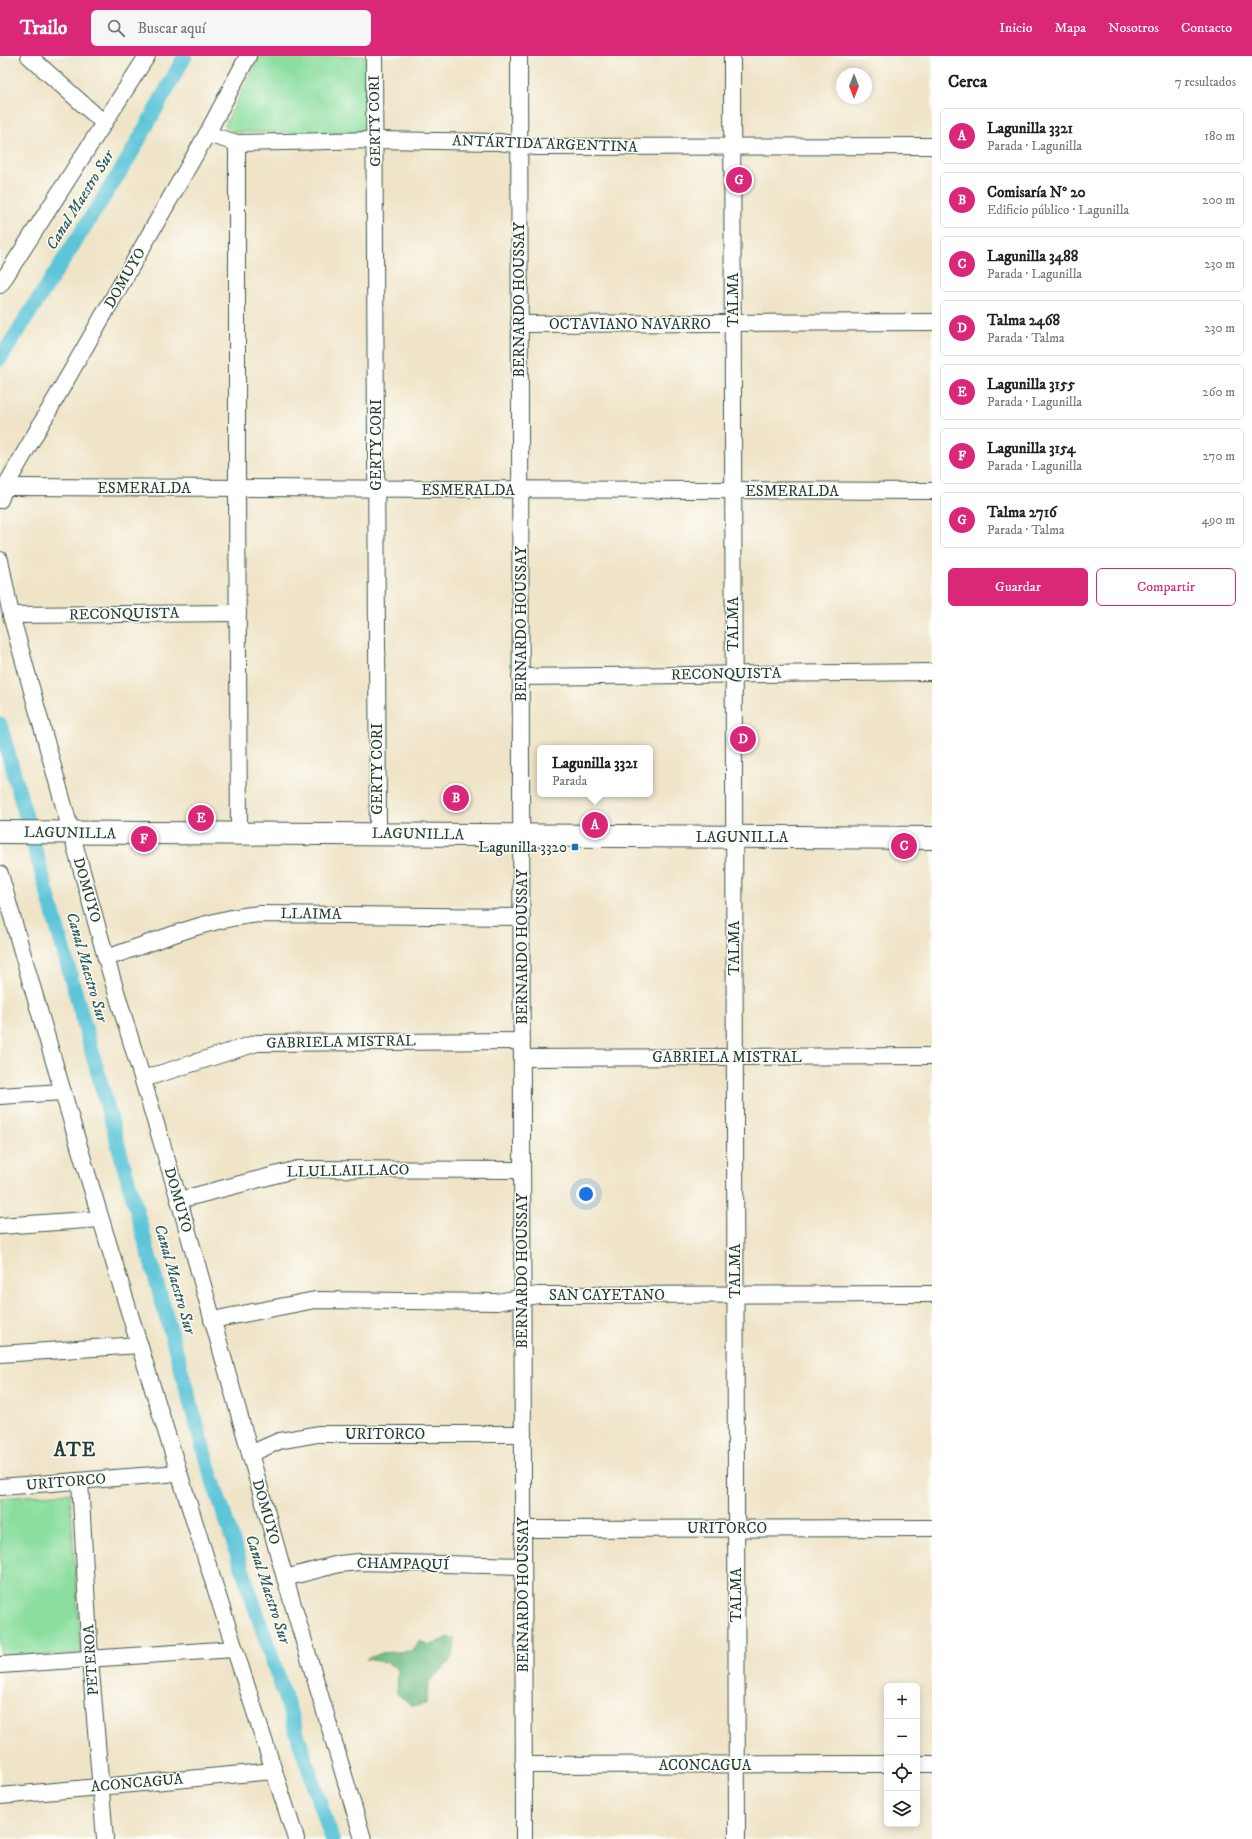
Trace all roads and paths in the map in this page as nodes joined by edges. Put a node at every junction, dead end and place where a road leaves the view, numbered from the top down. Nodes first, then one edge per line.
1 (29, 56) edge
2 (147, 56) edge
3 (248, 56) edge
4 (374, 56) edge
5 (519, 56) edge
6 (732, 56) edge
7 (104, 123) junction
8 (207, 134) junction
9 (376, 140) junction
10 (237, 143) junction
11 (519, 144) junction
12 (932, 146) edge
13 (732, 147) junction
14 (0, 285) edge
15 (932, 322) edge
16 (733, 323) junction
17 (520, 324) junction
18 (236, 488) junction
19 (376, 489) junction
20 (520, 490) junction
21 (932, 491) edge
22 (733, 492) junction
23 (2, 494) edge
24 (0, 560) edge
25 (238, 613) junction
26 (11, 615) junction
27 (932, 672) edge
28 (734, 673) junction
29 (520, 677) junction
30 (0, 832) edge
31 (71, 833) junction
32 (239, 834) junction
33 (378, 834) junction
34 (522, 836) junction
35 (734, 837) junction
36 (932, 838) edge
37 (0, 874) edge
38 (2, 891) edge
39 (522, 917) junction
40 (106, 958) junction
41 (522, 1041) junction
42 (735, 1056) junction
43 (932, 1056) edge
44 (522, 1058) junction
45 (143, 1079) junction
46 (63, 1092) junction
47 (0, 1096) edge
48 (522, 1170) junction
49 (179, 1200) junction
50 (100, 1219) junction
51 (0, 1226) edge
52 (932, 1294) edge
53 (735, 1295) junction
54 (522, 1297) junction
55 (212, 1320) junction
56 (140, 1345) junction
57 (0, 1354) edge
58 (523, 1434) junction
59 (250, 1454) junction
60 (179, 1473) junction
61 (80, 1481) junction
62 (0, 1488) edge
63 (736, 1528) junction
64 (932, 1528) edge
65 (523, 1529) junction
66 (523, 1566) junction
67 (285, 1578) junction
68 (234, 1649) junction
69 (90, 1658) junction
70 (0, 1665) edge
71 (884, 1764) edge
72 (920, 1764) edge
73 (932, 1764) edge
74 (523, 1765) junction
75 (736, 1765) junction
76 (274, 1771) junction
77 (100, 1786) junction
78 (0, 1796) edge
79 (105, 1839) edge
80 (296, 1839) edge
81 (363, 1839) edge
82 (524, 1839) edge
83 (737, 1839) edge

1 - 7 street
2 - 7 street
3 - 8 street, DOMUYO
4 - 9 street, GERTY CORI
5 - 11 street, BERNARDO HOUSSAY
6 - 13 street, TALMA
7 - 14 street
8 - 10 street, ANTÁRTIDA ARGENTINA
8 - 23 street, DOMUYO
9 - 10 street, ANTÁRTIDA ARGENTINA
9 - 11 street, ANTÁRTIDA ARGENTINA
9 - 19 street, GERTY CORI
10 - 18 street
11 - 13 street, ANTÁRTIDA ARGENTINA
11 - 17 street, BERNARDO HOUSSAY
12 - 13 street, ANTÁRTIDA ARGENTINA
13 - 16 street, TALMA
15 - 16 street, OCTAVIANO NAVARRO
16 - 17 street, OCTAVIANO NAVARRO
16 - 22 street, TALMA
17 - 20 street, BERNARDO HOUSSAY
18 - 19 street, ESMERALDA
18 - 23 street, ESMERALDA
18 - 25 street
19 - 20 street, ESMERALDA
19 - 33 street, GERTY CORI
20 - 22 street, ESMERALDA
20 - 29 street, BERNARDO HOUSSAY
21 - 22 street, ESMERALDA
22 - 28 street, TALMA
24 - 26 street, DOMUYO
25 - 26 street, RECONQUISTA
25 - 32 street
26 - 31 street, DOMUYO
27 - 28 street, RECONQUISTA
28 - 29 street, RECONQUISTA
28 - 35 street, TALMA
29 - 34 street, BERNARDO HOUSSAY
30 - 31 main road, LAGUNILLA
31 - 32 main road, LAGUNILLA
31 - 40 street, DOMUYO
32 - 33 main road, LAGUNILLA
33 - 34 main road, LAGUNILLA
34 - 35 main road, LAGUNILLA
34 - 39 street, BERNARDO HOUSSAY
35 - 36 main road, LAGUNILLA
35 - 42 street, TALMA
37 - 38 street
38 - 46 street
39 - 40 street, LLAIMA
39 - 41 street, BERNARDO HOUSSAY
40 - 45 street, DOMUYO
41 - 44 street, BERNARDO HOUSSAY
41 - 45 street, GABRIELA MISTRAL
42 - 43 street, GABRIELA MISTRAL
42 - 44 street, GABRIELA MISTRAL
42 - 53 street, TALMA
44 - 48 street, BERNARDO HOUSSAY
45 - 49 street, DOMUYO
46 - 47 street
46 - 50 street
48 - 49 street, LLULLAILLACO
48 - 54 street, BERNARDO HOUSSAY
49 - 55 street, DOMUYO
50 - 51 street
50 - 56 street
52 - 53 street, SAN CAYETANO
53 - 54 street, SAN CAYETANO
53 - 63 street, TALMA
54 - 55 street, SAN CAYETANO
54 - 58 street, BERNARDO HOUSSAY
55 - 59 street, DOMUYO
56 - 57 street
56 - 60 street
58 - 59 street, URITORCO
58 - 65 street, BERNARDO HOUSSAY
59 - 67 street, DOMUYO
60 - 61 street, URITORCO
60 - 68 street
61 - 62 street, URITORCO
61 - 69 street, PETEROA
63 - 64 street, URITORCO
63 - 65 street, URITORCO
63 - 75 street, TALMA
65 - 66 street, BERNARDO HOUSSAY
66 - 67 street, CHAMPAQUÍ
66 - 74 street, BERNARDO HOUSSAY
67 - 81 street, DOMUYO
68 - 69 street
68 - 76 street
69 - 70 street
69 - 77 street, PETEROA
71 - 75 street, ACONCAGUA
72 - 73 street
74 - 75 street, ACONCAGUA
74 - 82 street, BERNARDO HOUSSAY
75 - 83 street, TALMA
76 - 77 street, ACONCAGUA
76 - 80 street
77 - 78 street, ACONCAGUA
77 - 79 street, PETEROA

